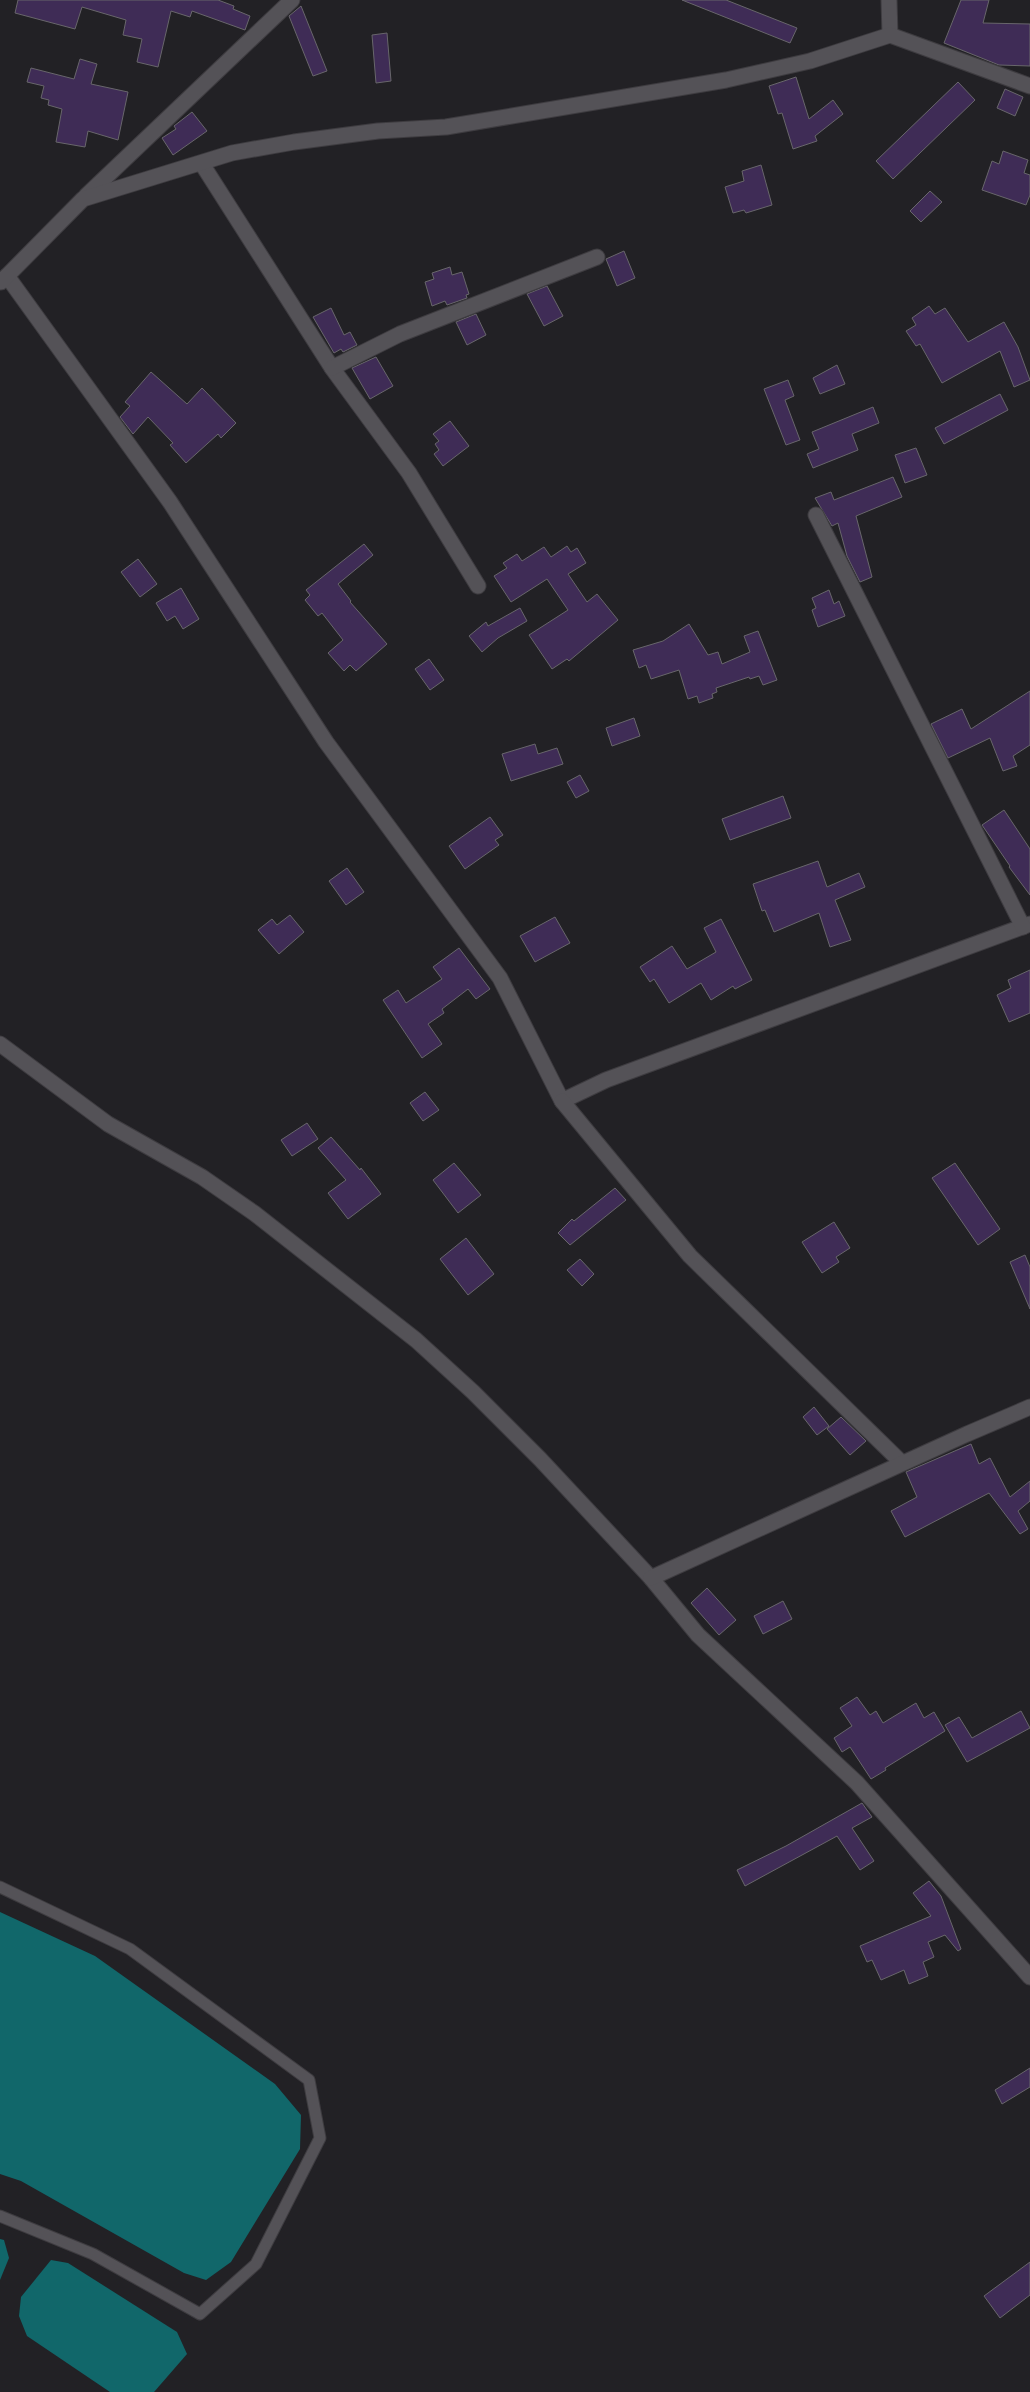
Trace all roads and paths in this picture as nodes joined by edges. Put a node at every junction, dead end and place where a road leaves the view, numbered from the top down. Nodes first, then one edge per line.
1 (292, 0) edge
2 (889, 0) edge
3 (890, 35) junction
4 (1030, 86) edge
5 (202, 164) junction
6 (83, 199) junction
7 (597, 257) dead end
8 (4, 279) edge
9 (332, 368) junction
10 (816, 515) dead end
11 (478, 586) dead end
12 (1027, 925) edge
13 (0, 1044) edge
14 (562, 1101) junction
15 (1030, 1408) edge
16 (902, 1463) junction
17 (651, 1578) junction
18 (0, 1887) edge
19 (1030, 1977) edge
20 (0, 2216) edge

1 - 6 street
2 - 3 street
3 - 4 street
3 - 5 street
5 - 6 street
5 - 9 street
6 - 8 street
7 - 9 street
8 - 14 street
9 - 11 street
10 - 12 street
12 - 14 street
13 - 17 street
14 - 16 street
15 - 16 street
16 - 17 street
17 - 19 street
18 - 20 lane

